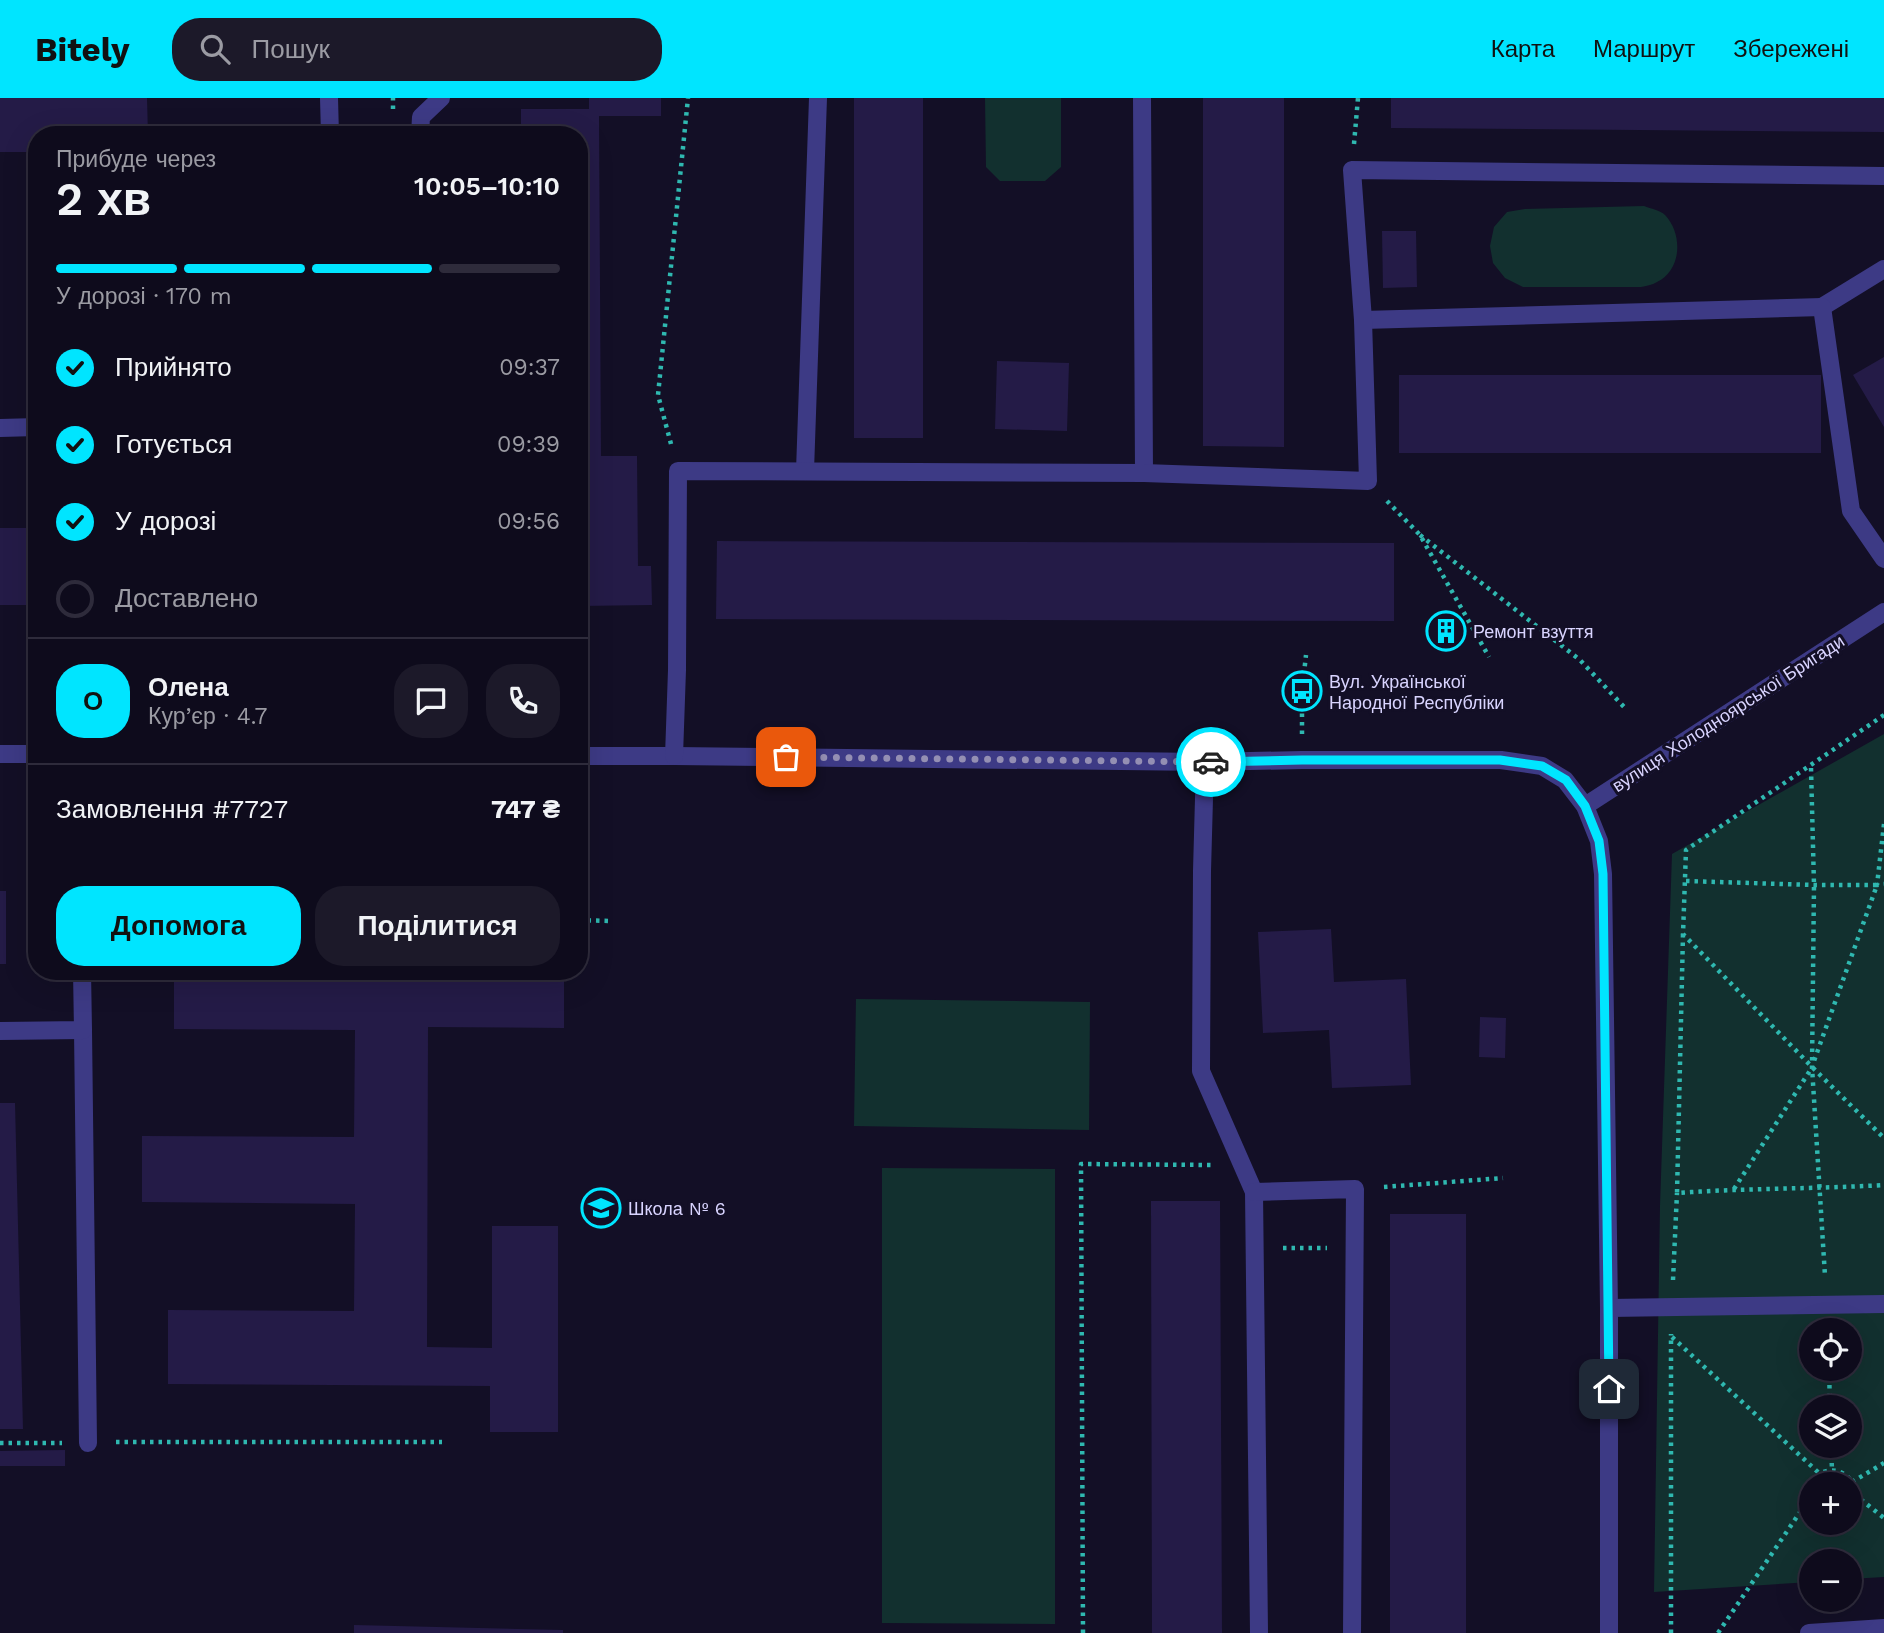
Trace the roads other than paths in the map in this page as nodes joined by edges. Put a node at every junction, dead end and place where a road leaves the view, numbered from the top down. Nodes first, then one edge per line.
1 (330, 98) edge
2 (441, 98) edge
3 (818, 98) edge
4 (1142, 98) edge
5 (330, 126) edge
6 (420, 126) edge
7 (1884, 176) edge
8 (1884, 269) edge
9 (1822, 307) junction
10 (1363, 320) junction
11 (28, 427) edge
12 (0, 428) edge
13 (806, 471) junction
14 (1144, 473) junction
15 (1884, 559) edge
16 (1884, 612) edge
17 (0, 754) edge
18 (28, 754) edge
19 (588, 756) edge
20 (674, 756) junction
21 (1205, 762) junction
22 (1585, 806) junction
23 (82, 980) edge
24 (83, 1030) junction
25 (0, 1031) edge
26 (1254, 1192) junction
27 (1884, 1304) edge
28 (1609, 1308) junction
29 (88, 1443) dead end
30 (1884, 1628) edge
31 (1259, 1633) edge
32 (1352, 1633) edge
33 (1609, 1633) edge
34 (1809, 1633) edge

1 - 5 street
2 - 6 street
3 - 13 street
4 - 14 street
7 - 10 street
8 - 9 street
9 - 10 street
9 - 15 street
10 - 14 street
11 - 12 street
13 - 14 street
13 - 20 street
16 - 22 street, вулиця Холодноярської Бригади
17 - 18 street
19 - 20 street
20 - 21 street
21 - 22 street
21 - 26 street
22 - 28 street
23 - 24 street
24 - 25 street
24 - 29 street
26 - 31 street
26 - 32 street
27 - 28 street
28 - 33 street
30 - 34 street

